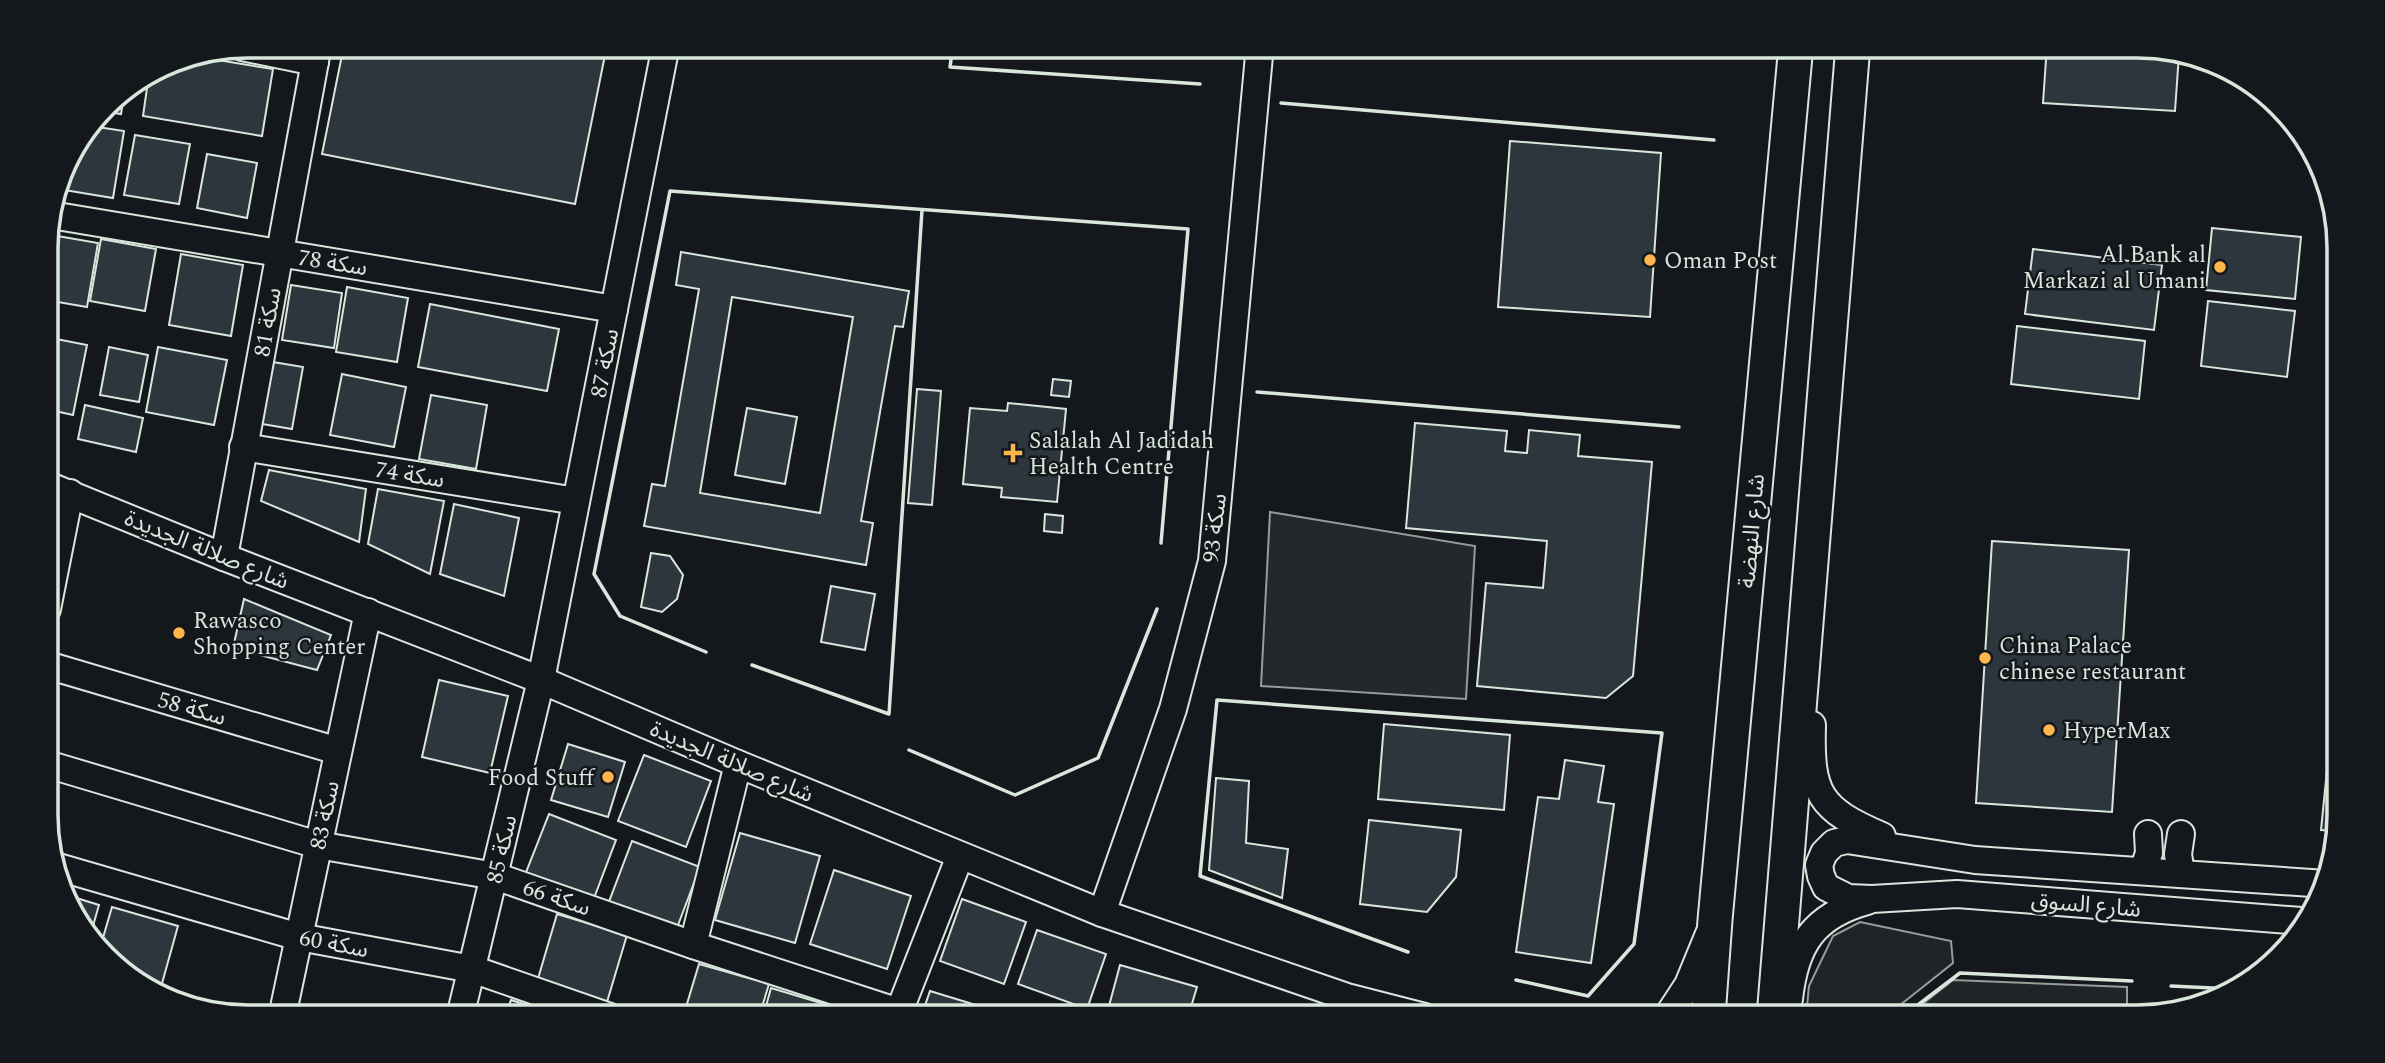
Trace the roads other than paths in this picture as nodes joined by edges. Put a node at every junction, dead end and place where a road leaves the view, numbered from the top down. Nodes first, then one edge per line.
1 (315, 58) edge
2 (664, 58) edge
3 (1259, 58) edge
4 (1795, 58) edge
5 (1852, 58) edge
6 (60, 217) edge
7 (279, 253) junction
8 (614, 309) junction
9 (243, 447) junction
10 (58, 489) edge
11 (576, 501) junction
12 (224, 557) junction
13 (368, 612) junction
14 (1804, 642) junction
15 (58, 668) edge
16 (541, 680) junction
17 (338, 751) junction
18 (738, 764) junction
19 (58, 767) edge
20 (2148, 834) dead end
21 (2181, 834) dead end
22 (318, 845) junction
23 (1906, 849) junction
24 (960, 856) junction
25 (65, 869) edge
26 (2143, 871) junction
27 (2181, 874) junction
28 (495, 876) junction
29 (2315, 883) edge
30 (1872, 899) junction
31 (1102, 913) junction
32 (1715, 920) junction
33 (2295, 921) edge
34 (299, 937) junction
35 (693, 945) junction
36 (472, 969) junction
37 (285, 1005) edge
38 (463, 1005) edge
39 (576, 1005) edge
40 (877, 1005) edge
41 (902, 1005) edge
42 (1341, 1005) edge
43 (1675, 1005) edge
44 (1709, 1005) edge
45 (1775, 1005) edge
46 (1789, 1005) edge

1 - 7 street, سكة 81
2 - 8 street, سكة 87
3 - 31 street, سكة 93
4 - 32 main road, شارع النهضة
5 - 14 main road
6 - 7 street, سكة 78
7 - 8 street, سكة 78
7 - 9 street, سكة 81
8 - 11 street, سكة 87
9 - 11 street, سكة 74
9 - 12 street, سكة 81
10 - 12 street, شارع صلالة الجديدة
11 - 16 street, سكة 87
12 - 13 street, شارع صلالة الجديدة
13 - 16 street, شارع صلالة الجديدة
13 - 17 street, سكة 83
14 - 23 street
14 - 45 main road
15 - 17 street, سكة 58
16 - 18 street, شارع صلالة الجديدة
16 - 28 street, سكة 85
17 - 22 street, سكة 83
18 - 24 street, شارع صلالة الجديدة
18 - 35 street
19 - 22 street, سكة 66
20 - 26 street
21 - 27 street
22 - 28 street, سكة 66
22 - 34 street, سكة 83
23 - 26 street, شارع السوق
23 - 30 street, شارع السوق
24 - 31 street, شارع صلالة الجديدة
24 - 41 street, سكة 66
25 - 34 street, سكة 60
26 - 27 street, شارع السوق
27 - 29 street, شارع السوق
28 - 35 street, سكة 66
28 - 36 street, سكة 85
30 - 33 street, شارع السوق
30 - 46 street
31 - 42 street, شارع صلالة الجديدة
32 - 43 street
32 - 44 main road, شارع النهضة
34 - 36 street, سكة 60
34 - 37 street, سكة 83
35 - 40 street, سكة 66
36 - 38 street, سكة 85
36 - 39 street, سكة 60

